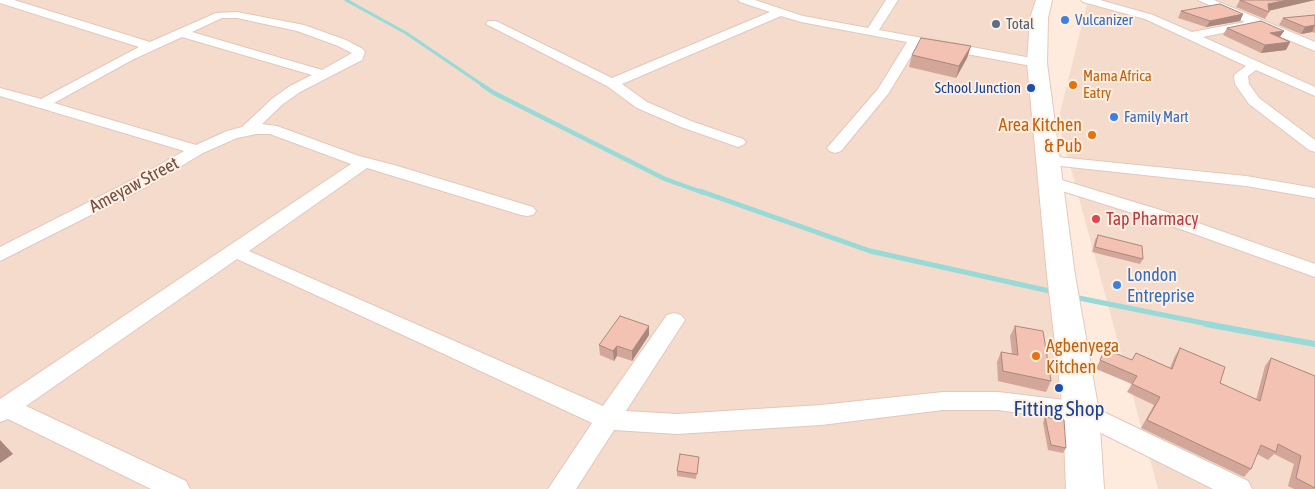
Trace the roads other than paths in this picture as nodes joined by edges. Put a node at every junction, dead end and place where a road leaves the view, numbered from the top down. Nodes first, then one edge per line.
1 (2, 0) edge
2 (744, 0) edge
3 (892, 0) edge
4 (1044, 0) edge
5 (1087, 0) edge
6 (1204, 0) edge
7 (778, 13) junction
8 (1259, 23) junction
9 (492, 24) dead end
10 (872, 31) junction
11 (182, 33) junction
12 (1189, 36) junction
13 (915, 40) junction
14 (1312, 44) edge
15 (150, 46) junction
16 (1037, 63) junction
17 (1254, 66) junction
18 (323, 74) junction
19 (612, 83) junction
20 (0, 92) edge
21 (1315, 92) edge
22 (16, 98) junction
23 (0, 105) edge
24 (41, 105) junction
25 (273, 106) junction
26 (248, 130) junction
27 (278, 132) junction
28 (738, 142) dead end
29 (1315, 147) edge
30 (835, 148) dead end
31 (197, 150) junction
32 (364, 163) junction
33 (1050, 172) junction
34 (1315, 193) edge
35 (527, 211) dead end
36 (234, 252) junction
37 (0, 255) edge
38 (1315, 271) edge
39 (674, 320) dead end
40 (3, 410) edge
41 (1081, 412) junction
42 (609, 420) junction
43 (176, 489) edge
44 (561, 489) edge
45 (1085, 489) edge
46 (1239, 489) edge

1 - 15 street
2 - 7 street
3 - 10 street
4 - 16 street
5 - 12 street
6 - 8 street
7 - 10 street
7 - 19 street
8 - 12 street
8 - 14 street
9 - 19 street
10 - 13 street
11 - 15 street
11 - 18 street
11 - 18 street
12 - 17 street
13 - 16 street
13 - 30 street
15 - 24 street
16 - 33 street
17 - 21 street
17 - 29 street
18 - 25 street
19 - 28 street
20 - 22 street
22 - 23 street
22 - 24 street
24 - 31 street
25 - 26 street
25 - 27 street
26 - 27 street, Ameyaw Street
26 - 31 street, Ameyaw Street
27 - 32 street
31 - 37 street, Ameyaw Street
32 - 35 street
32 - 36 street
33 - 34 street
33 - 38 street
33 - 41 street
36 - 40 street
36 - 42 street
39 - 42 street
40 - 43 street
41 - 42 street
41 - 45 street
41 - 46 street
42 - 44 street

